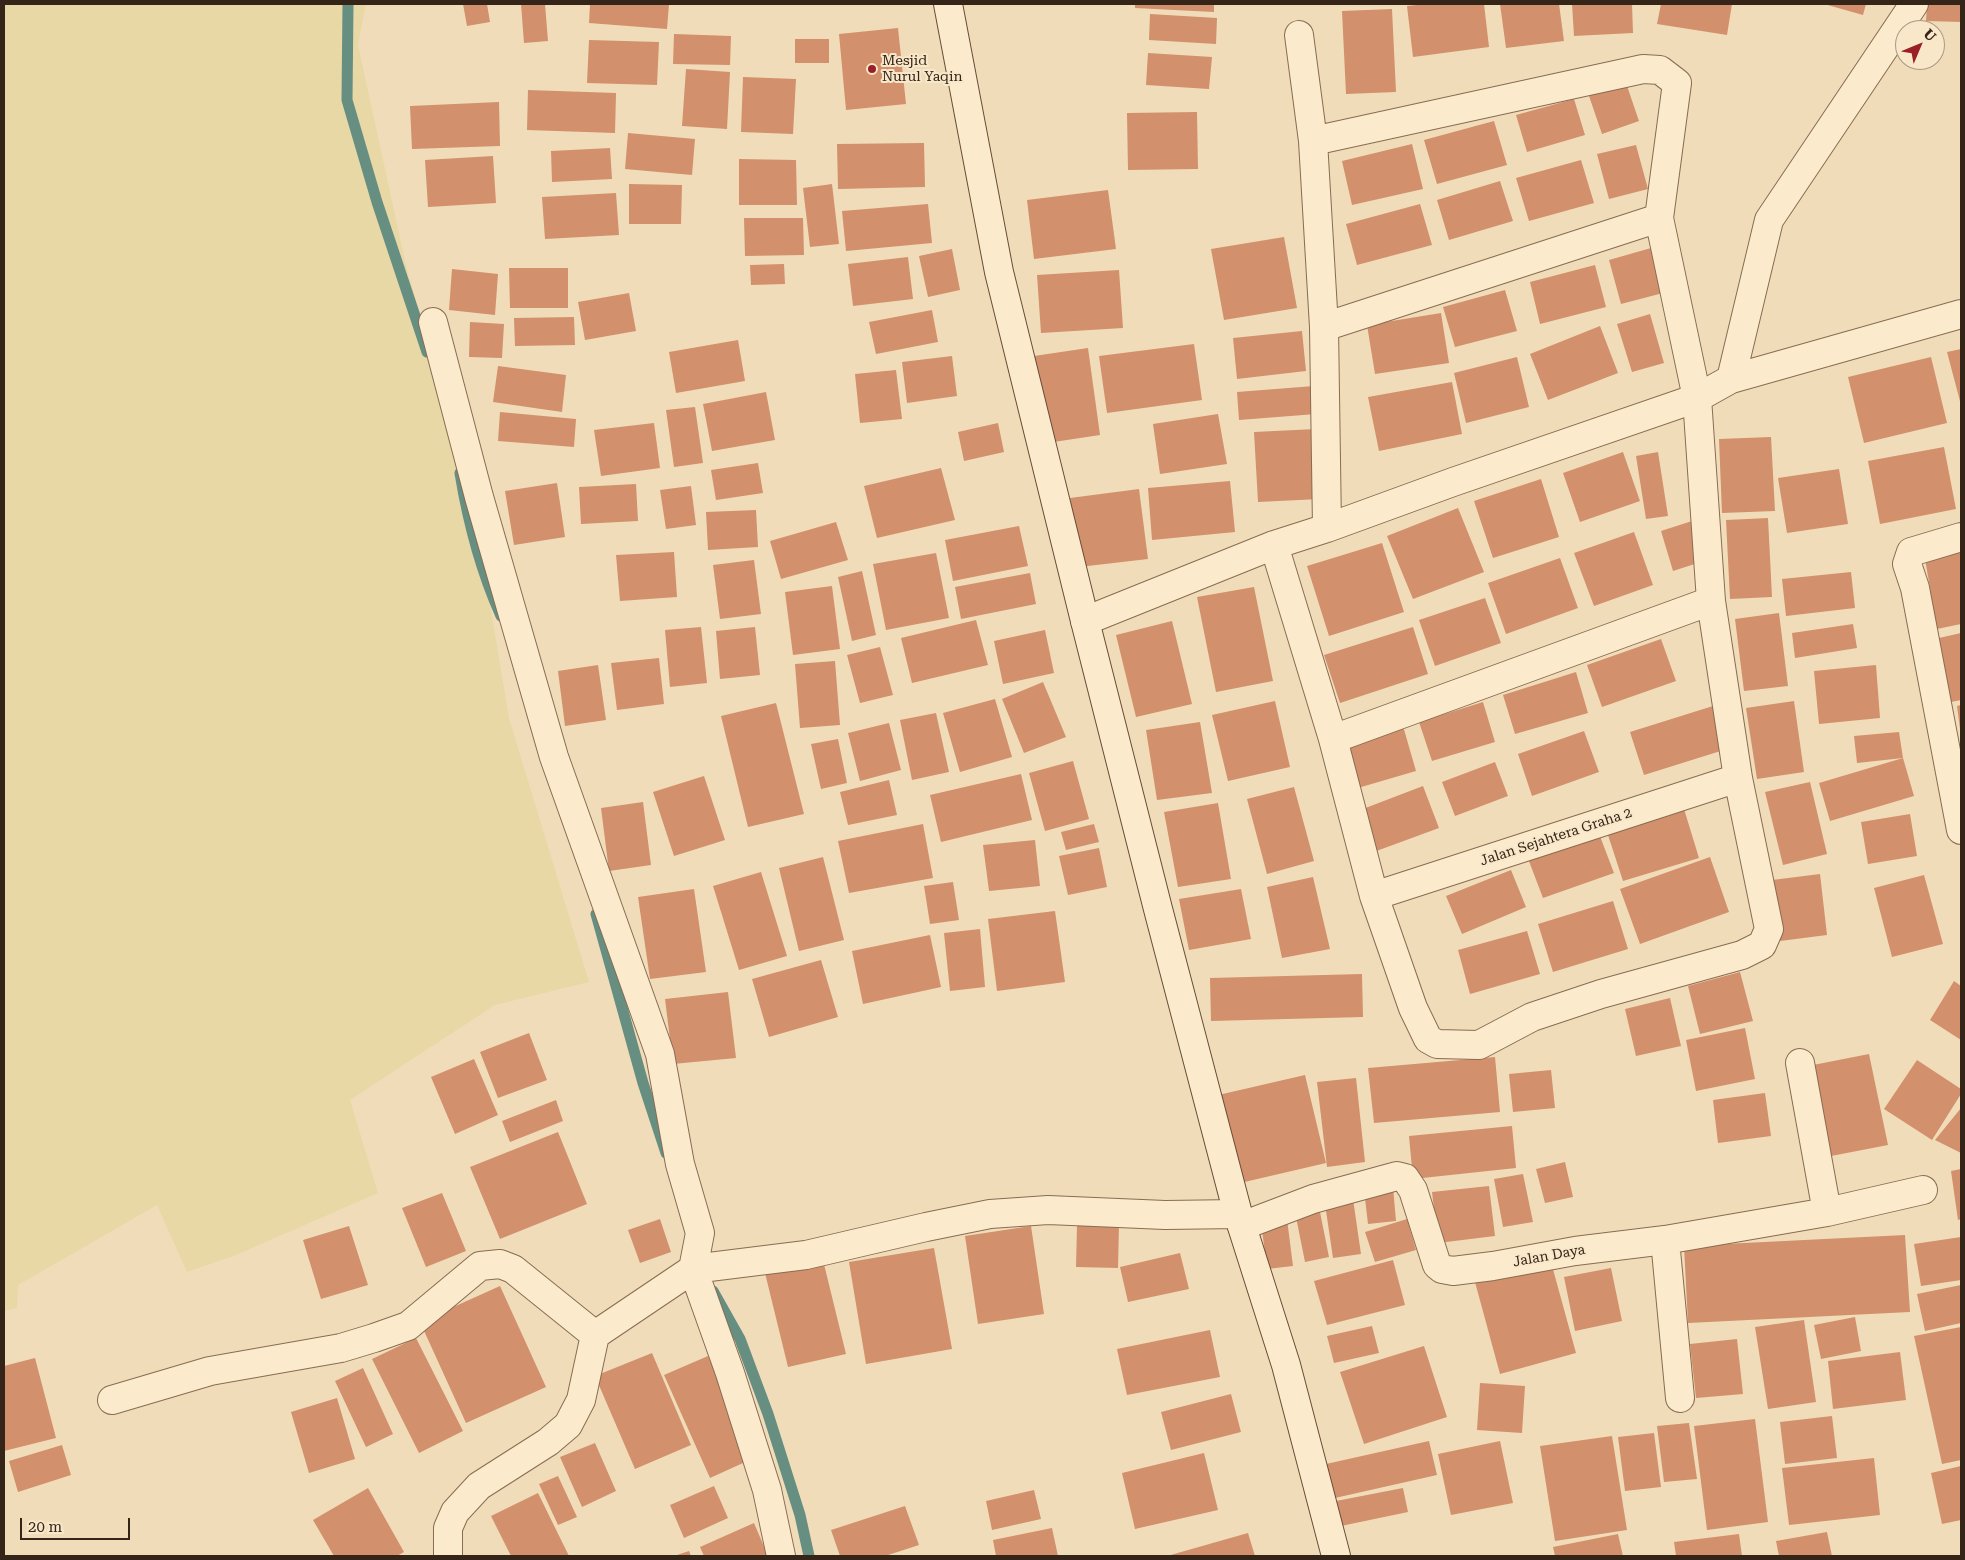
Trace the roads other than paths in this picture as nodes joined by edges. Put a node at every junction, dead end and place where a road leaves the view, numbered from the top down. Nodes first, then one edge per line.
1 (948, 4) edge
2 (1914, 4) edge
3 (1299, 36) dead end
4 (1312, 141) junction
5 (1659, 218) junction
6 (1961, 314) edge
7 (433, 322) dead end
8 (1324, 327) junction
9 (1732, 379) junction
10 (1697, 398) junction
11 (1327, 528) junction
12 (1961, 537) edge
13 (1274, 544) junction
14 (1711, 601) junction
15 (1084, 620) junction
16 (1333, 739) junction
17 (1738, 778) junction
18 (1961, 830) edge
19 (1374, 896) junction
20 (1800, 1063) dead end
21 (1923, 1190) dead end
22 (1827, 1212) junction
23 (1240, 1220) junction
24 (1665, 1240) junction
25 (693, 1270) junction
26 (595, 1335) junction
27 (1680, 1398) dead end
28 (112, 1400) dead end
29 (448, 1556) edge
30 (780, 1556) edge
31 (1336, 1556) edge

1 - 15 street
2 - 9 street
3 - 4 street
4 - 5 street
4 - 8 street
5 - 8 street
5 - 10 street
6 - 9 street
7 - 25 street
8 - 11 street
9 - 10 street
10 - 11 street
10 - 14 street
11 - 13 street
12 - 18 street
13 - 15 street
13 - 16 street
14 - 16 street
14 - 17 street
15 - 23 street
16 - 19 street
17 - 19 street, Jalan Sejahtera Graha 2
17 - 19 street
20 - 22 street
21 - 22 street, Jalan Daya
22 - 24 street, Jalan Daya
23 - 24 street, Jalan Daya
23 - 25 street
23 - 31 street
24 - 27 street
25 - 26 street
25 - 30 street
26 - 28 street
26 - 29 street

